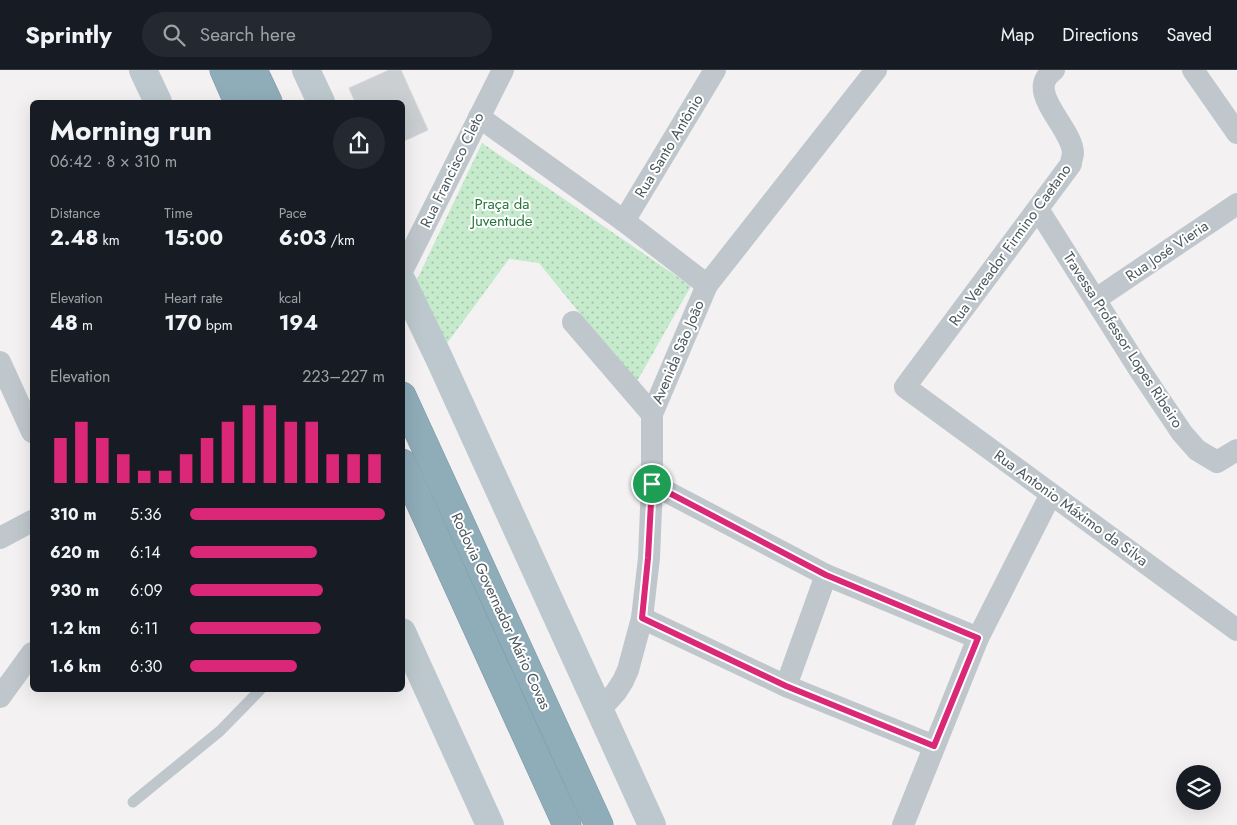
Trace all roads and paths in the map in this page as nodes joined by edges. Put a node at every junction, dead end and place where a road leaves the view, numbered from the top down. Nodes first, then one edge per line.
1 (143, 70) edge
2 (224, 70) edge
3 (253, 70) edge
4 (306, 70) edge
5 (503, 70) edge
6 (715, 70) edge
7 (876, 70) edge
8 (1054, 70) edge
9 (1193, 70) edge
10 (157, 100) edge
11 (237, 100) edge
12 (267, 100) edge
13 (320, 100) edge
14 (479, 117) junction
15 (1237, 133) edge
16 (1237, 204) edge
17 (1038, 209) junction
18 (624, 221) junction
19 (405, 265) edge
20 (707, 285) junction
21 (405, 287) edge
22 (1096, 298) junction
23 (573, 322) dead end
24 (0, 362) edge
25 (905, 387) joint
26 (405, 403) edge
27 (652, 414) junction
28 (30, 428) edge
29 (1237, 450) edge
30 (405, 470) edge
31 (652, 484) junction
32 (1051, 494) junction
33 (30, 522) edge
34 (0, 538) edge
35 (826, 575) junction
36 (642, 618) junction
37 (1237, 630) edge
38 (978, 638) junction
39 (405, 639) edge
40 (30, 656) edge
41 (786, 686) junction
42 (258, 692) edge
43 (0, 697) edge
44 (599, 711) junction
45 (934, 746) junction
46 (134, 802) dead end
47 (490, 825) edge
48 (567, 825) edge
49 (599, 825) edge
50 (652, 825) edge
51 (903, 825) edge

1 - 10 main road
2 - 11 highway
3 - 12 highway
4 - 13 main road
5 - 14 street, Rua Francisco Cleto
6 - 18 street, Rua Santo Antônio
7 - 20 street, Avenida São João
8 - 17 street, Rua Vereador Firmino Caetano
9 - 15 street
14 - 18 street
14 - 19 street, Rua Francisco Cleto
16 - 22 street, Rua José Vieria
17 - 22 street, Travessa Professor Lopes Ribeiro
17 - 25 street, Rua Vereador Firmino Caetano
18 - 20 street
20 - 27 street, Avenida São João
21 - 44 main road
22 - 29 street, Travessa Professor Lopes Ribeiro
23 - 27 street
24 - 28 street
25 - 32 street, Rua Antonio Máximo da Silva
26 - 49 highway, Rodovia Governador Mário Covas
27 - 31 street, Avenida São João
30 - 48 highway, Rodovia Governador Mário Covas
31 - 35 street
31 - 36 street, Avenida São João
32 - 37 street, Rua Antonio Máximo da Silva
32 - 38 street
33 - 34 street
35 - 38 street
35 - 41 street
36 - 41 street
36 - 44 street, Avenida São João
38 - 45 street
39 - 47 main road
40 - 43 street
41 - 45 street
42 - 46 lane
44 - 50 main road
45 - 51 street

